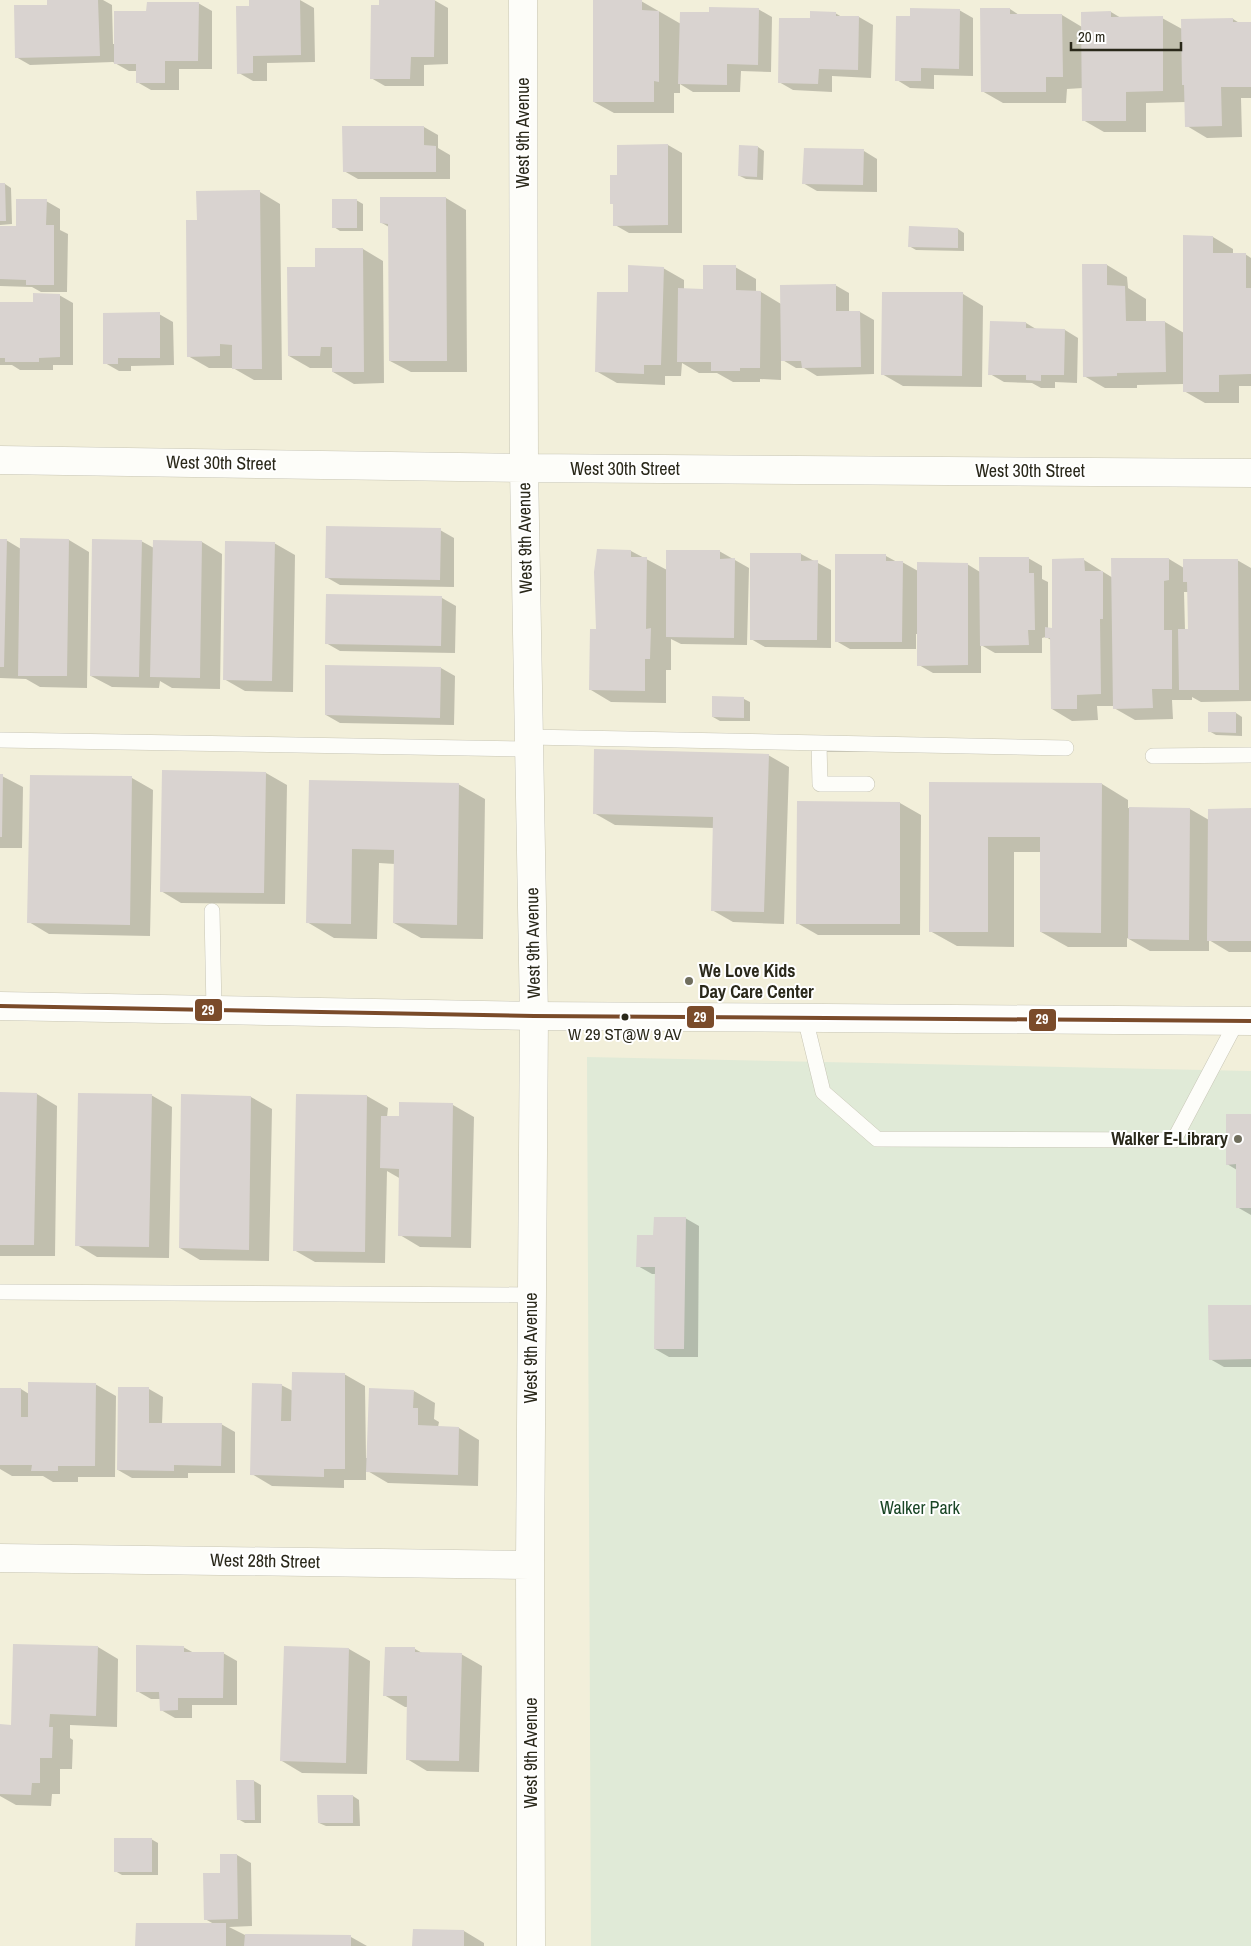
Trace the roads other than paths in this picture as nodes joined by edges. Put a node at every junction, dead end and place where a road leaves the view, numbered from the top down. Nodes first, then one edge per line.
1 (522, 0) edge
2 (0, 460) edge
3 (524, 468) junction
4 (1251, 473) edge
5 (0, 740) edge
6 (529, 743) junction
7 (819, 744) junction
8 (1066, 748) dead end
9 (1251, 755) edge
10 (1153, 756) dead end
11 (867, 784) dead end
12 (212, 911) dead end
13 (0, 1006) edge
14 (214, 1010) junction
15 (534, 1016) junction
16 (805, 1018) junction
17 (1244, 1021) edge
18 (0, 1292) edge
19 (532, 1295) junction
20 (0, 1558) edge
21 (530, 1565) junction
22 (531, 1946) edge

1 - 3 street, West 9th Avenue
2 - 3 street, West 30th Street
3 - 4 street, West 30th Street
3 - 6 street, West 9th Avenue
5 - 6 lane
6 - 7 lane
6 - 15 street, West 9th Avenue
7 - 8 lane
7 - 11 lane
9 - 10 lane
12 - 14 lane
13 - 14 street
14 - 15 street
15 - 16 street
15 - 19 street, West 9th Avenue
16 - 17 street
16 - 17 lane
18 - 19 lane
19 - 21 street, West 9th Avenue
20 - 21 street, West 28th Street
21 - 22 street, West 9th Avenue

